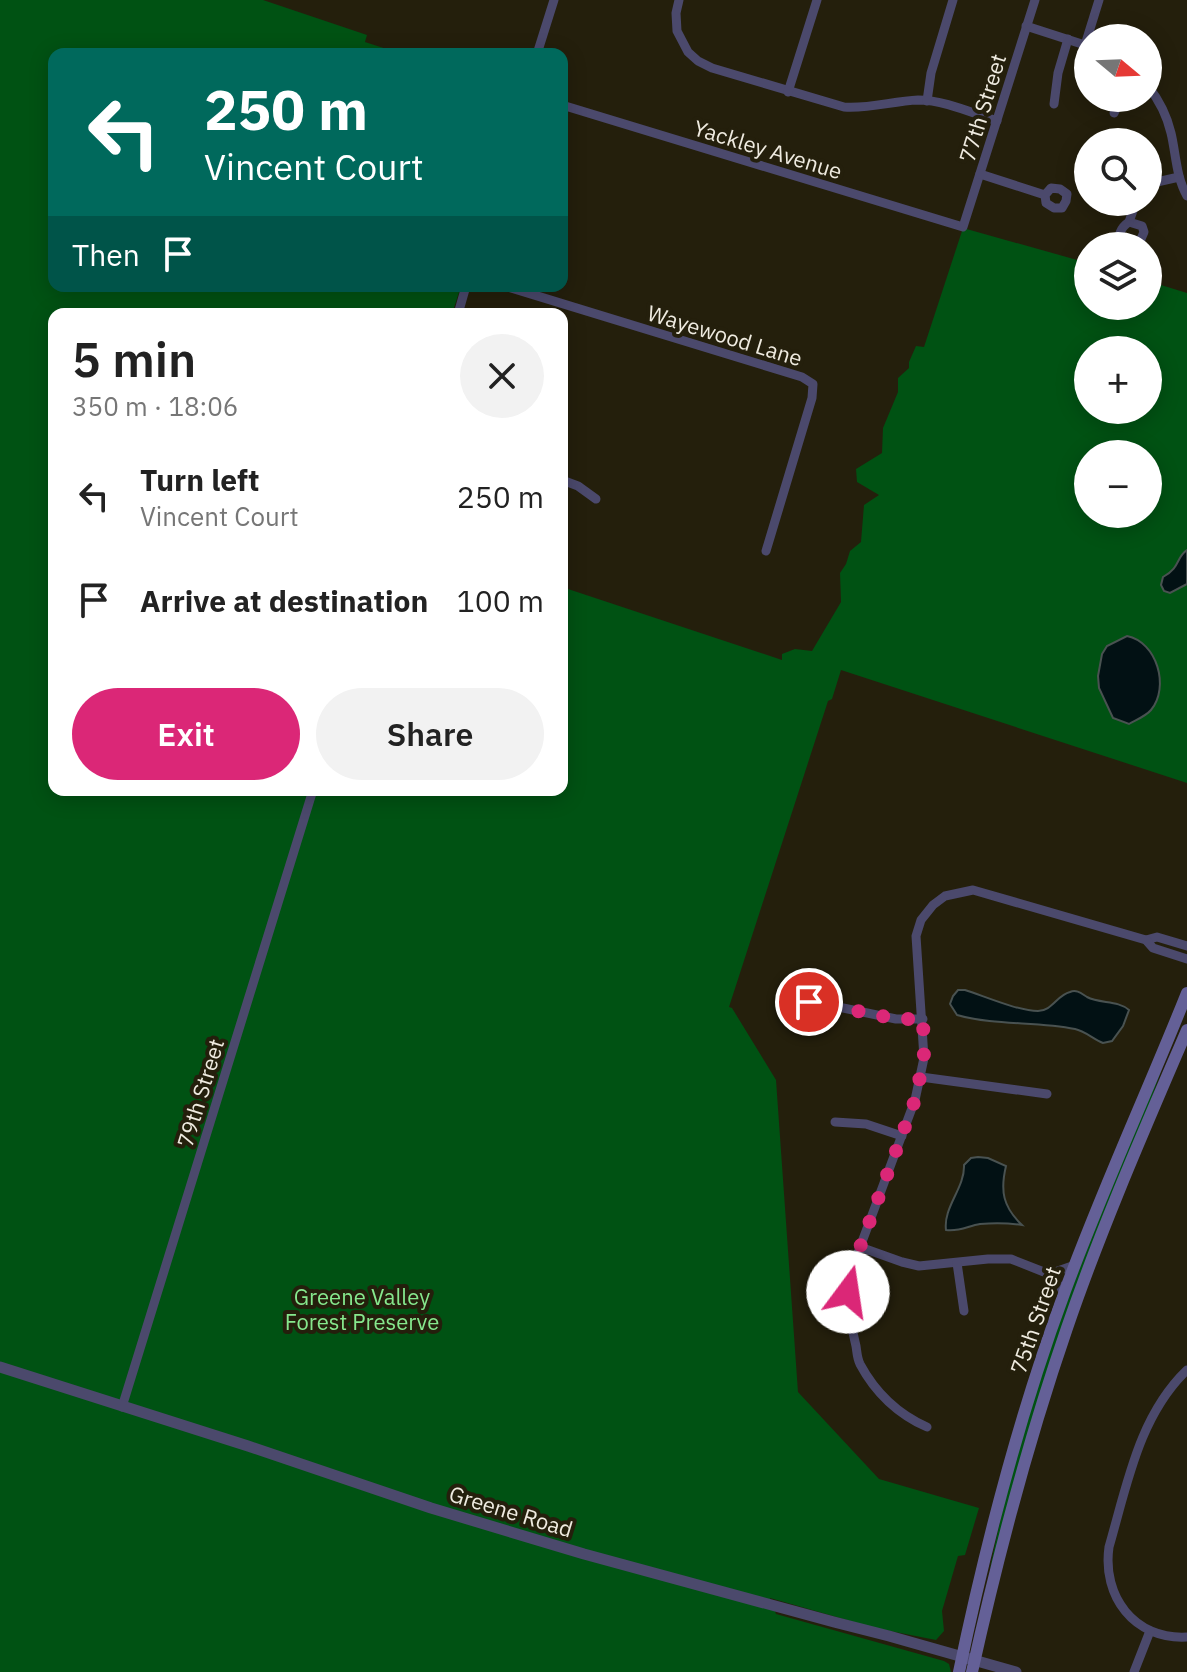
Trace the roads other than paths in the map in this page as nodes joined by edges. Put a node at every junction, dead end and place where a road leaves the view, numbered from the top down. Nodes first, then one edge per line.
1 (554, 0) edge
2 (679, 0) edge
3 (817, 0) edge
4 (953, 0) edge
5 (1035, 0) edge
6 (1099, 0) edge
7 (1092, 24) edge
8 (1026, 26) junction
9 (1068, 39) junction
10 (1074, 41) edge
11 (539, 48) edge
12 (788, 92) junction
13 (927, 101) junction
14 (1054, 104) dead end
15 (568, 107) edge
16 (1162, 110) edge
17 (997, 121) junction
18 (980, 174) junction
19 (1179, 177) junction
20 (1162, 181) edge
21 (1045, 195) dead end
22 (1187, 196) edge
23 (1131, 216) edge
24 (1129, 222) junction
25 (963, 227) joint
26 (1120, 232) edge
27 (1144, 232) edge
28 (525, 292) edge
29 (568, 482) edge
30 (596, 499) dead end
31 (766, 551) dead end
32 (311, 796) edge
33 (1146, 940) junction
34 (1187, 946) edge
35 (1187, 959) edge
36 (1187, 993) edge
37 (799, 1005) dead end
38 (923, 1019) junction
39 (1187, 1030) edge
40 (921, 1077) junction
41 (1047, 1094) dead end
42 (835, 1122) dead end
43 (902, 1136) junction
44 (860, 1247) junction
45 (957, 1263) junction
46 (1075, 1265) junction
47 (1049, 1274) junction
48 (1065, 1293) junction
49 (964, 1311) dead end
50 (0, 1367) edge
51 (1187, 1370) edge
52 (122, 1407) junction
53 (927, 1427) dead end
54 (1150, 1631) junction
55 (1187, 1637) edge
56 (962, 1656) junction
57 (974, 1666) edge
58 (959, 1672) edge
59 (1016, 1672) edge
60 (1134, 1672) edge

1 - 11 street
2 - 12 street
3 - 12 street
4 - 13 street
5 - 8 street, 77th Street
6 - 7 street
8 - 9 street
8 - 17 street, 77th Street
9 - 10 street
9 - 14 street
12 - 13 street
13 - 17 street
15 - 25 street, Yackley Avenue
16 - 19 street
17 - 18 street, 77th Street
18 - 21 street
18 - 25 street, 77th Street
19 - 20 street
19 - 22 street
23 - 24 street
24 - 26 street
24 - 27 street
28 - 31 street, Wayewood Lane
29 - 30 street
32 - 52 street, 79th Street
33 - 34 street
33 - 35 street
33 - 38 street
36 - 46 main road, 75th Street
37 - 38 street
38 - 40 street
39 - 57 main road, 75th Street
40 - 41 street
40 - 43 street
42 - 43 street
43 - 44 street
44 - 45 street
44 - 53 street
45 - 47 street
45 - 49 street
46 - 47 street
46 - 48 main road, 75th Street
47 - 48 street
48 - 56 main road, 75th Street
50 - 52 street, Greene Road
51 - 54 street
52 - 56 street, Greene Road
54 - 55 street
54 - 60 street
56 - 57 street, Greene Road
56 - 58 main road, 75th Street
57 - 59 street, Greene Road

